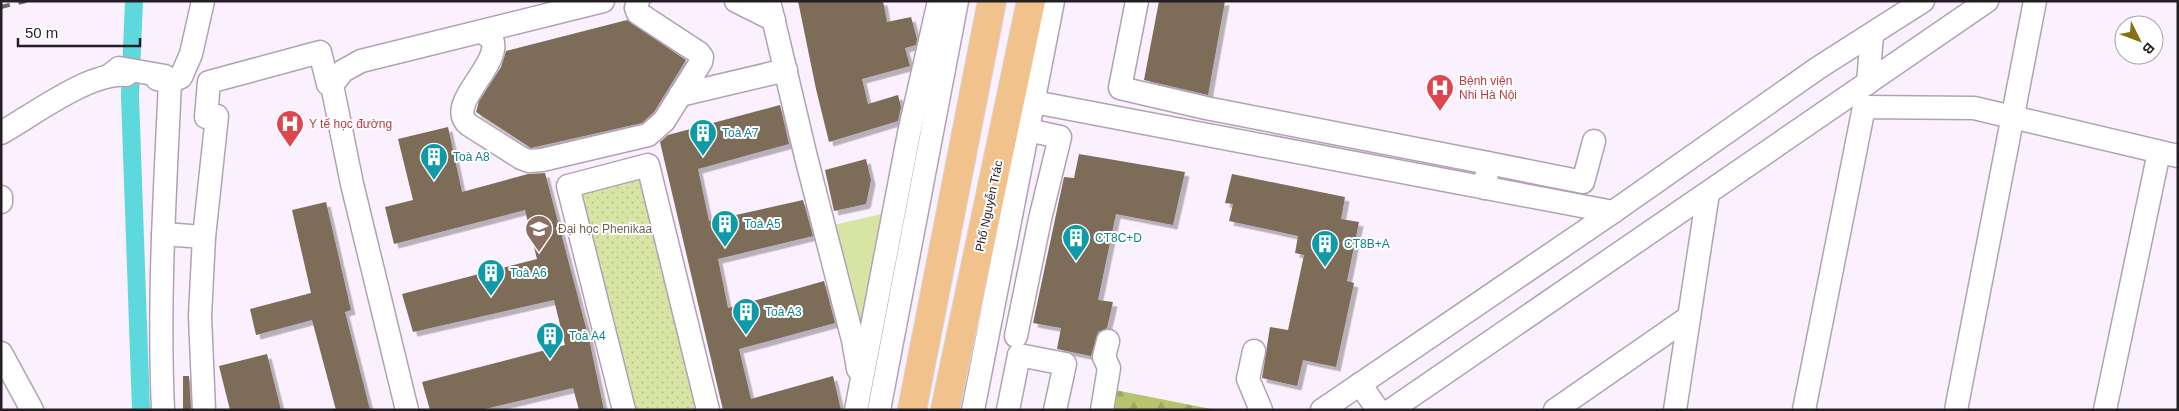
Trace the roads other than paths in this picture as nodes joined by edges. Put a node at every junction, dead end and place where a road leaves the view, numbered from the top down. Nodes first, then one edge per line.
1 (203, 1) edge
2 (603, 1) edge
3 (638, 1) edge
4 (736, 1) edge
5 (939, 1) edge
6 (957, 1) edge
7 (992, 1) edge
8 (1031, 1) edge
9 (1053, 1) edge
10 (1137, 1) edge
11 (1923, 1) edge
12 (1987, 1) edge
13 (2035, 1) edge
14 (772, 11) edge
15 (482, 32) junction
16 (1872, 35) junction
17 (786, 70) junction
18 (163, 78) junction
19 (333, 82) junction
20 (1868, 83) junction
21 (680, 95) junction
22 (1034, 102) junction
23 (2012, 117) junction
24 (1028, 130) junction
25 (1, 133) edge
26 (1594, 141) dead end
27 (2169, 154) edge
28 (1488, 163) junction
29 (1485, 188) junction
30 (1708, 193) junction
31 (1, 197) edge
32 (1, 202) edge
33 (1013, 212) junction
34 (1613, 212) junction
35 (1040, 219) junction
36 (163, 234) junction
37 (204, 237) junction
38 (1689, 317) junction
39 (1016, 336) dead end
40 (1108, 341) dead end
41 (1254, 351) dead end
42 (1, 353) edge
43 (860, 382) junction
44 (1360, 384) junction
45 (26, 408) edge
46 (163, 410) edge
47 (204, 410) edge
48 (407, 410) edge
49 (624, 410) edge
50 (708, 410) edge
51 (856, 410) edge
52 (879, 410) edge
53 (912, 410) edge
54 (946, 410) edge
55 (973, 410) edge
56 (1008, 410) edge
57 (1056, 410) edge
58 (1102, 410) edge
59 (1261, 410) edge
60 (1322, 410) edge
61 (1378, 410) edge
62 (1391, 410) edge
63 (1555, 410) edge
64 (1675, 410) edge
65 (1804, 410) edge
66 (1956, 410) edge
67 (2105, 410) edge

1 - 18 street
2 - 15 street
3 - 21 street
4 - 14 street
5 - 43 street
6 - 52 street
7 - 53 main road
8 - 54 main road, Phố Nguyễn Trác
9 - 22 street, Phố Nguyễn Trác
10 - 28 street
11 - 16 street
12 - 20 street
13 - 23 street
14 - 17 street
15 - 19 street
15 - 21 street
16 - 20 street
16 - 34 street
17 - 21 street
17 - 43 street
18 - 25 street
18 - 36 street
19 - 37 street
19 - 48 street
20 - 30 street
22 - 24 street, Phố Nguyễn Trác
22 - 29 street
23 - 27 street
23 - 65 street
23 - 66 street
24 - 33 street, Phố Nguyễn Trác
24 - 35 street
26 - 28 street
27 - 67 street
28 - 29 street
29 - 34 street
30 - 38 street
30 - 62 street
31 - 32 street
33 - 35 street
33 - 55 street, Phố Nguyễn Trác
34 - 44 street
35 - 39 street
36 - 37 street
36 - 46 street
37 - 47 street
38 - 63 street
38 - 64 street
40 - 58 street
41 - 59 street
42 - 45 street
43 - 51 street
44 - 60 street
44 - 61 street
49 - 50 street
56 - 57 street

